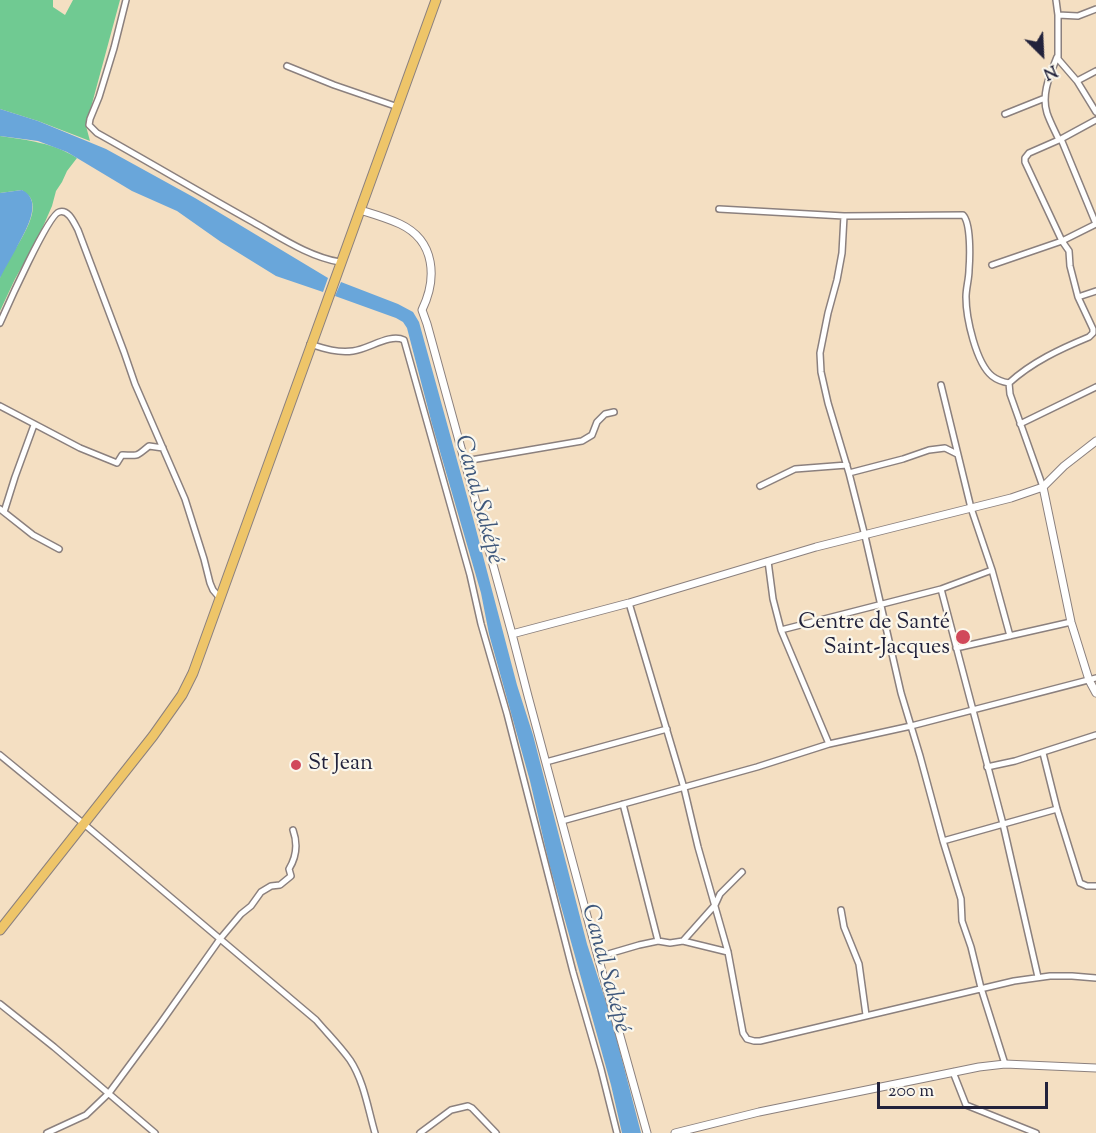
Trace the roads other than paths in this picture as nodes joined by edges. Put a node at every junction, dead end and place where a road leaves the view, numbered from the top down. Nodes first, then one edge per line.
1 (126, 0) edge
2 (436, 0) edge
3 (1056, 0) edge
4 (1096, 9) edge
5 (1058, 15) junction
6 (1058, 55) junction
7 (287, 66) dead end
8 (1096, 71) edge
9 (1077, 81) junction
10 (1045, 98) junction
11 (398, 107) junction
12 (1096, 112) edge
13 (1005, 114) dead end
14 (1096, 120) edge
15 (1060, 140) junction
16 (719, 208) dead end
17 (360, 210) junction
18 (844, 216) junction
19 (1096, 224) edge
20 (1062, 241) junction
21 (339, 265) junction
22 (992, 265) dead end
23 (1096, 291) edge
24 (1078, 297) junction
25 (0, 323) edge
26 (310, 344) junction
27 (1009, 383) junction
28 (941, 385) dead end
29 (1096, 387) edge
30 (1, 409) edge
31 (614, 412) dead end
32 (1020, 424) junction
33 (34, 425) junction
34 (1096, 441) edge
35 (163, 448) junction
36 (957, 453) junction
37 (465, 461) junction
38 (847, 465) junction
39 (849, 473) junction
40 (760, 486) dead end
41 (1043, 487) junction
42 (971, 508) junction
43 (2, 511) edge
44 (865, 536) junction
45 (59, 549) dead end
46 (768, 561) junction
47 (992, 570) junction
48 (941, 589) junction
49 (219, 597) junction
50 (629, 603) junction
51 (881, 605) junction
52 (1071, 621) junction
53 (781, 630) junction
54 (512, 634) junction
55 (1010, 636) junction
56 (956, 648) junction
57 (1093, 679) edge
58 (1096, 693) edge
59 (973, 711) junction
60 (911, 726) junction
61 (667, 729) junction
62 (1096, 735) edge
63 (829, 744) junction
64 (1043, 753) junction
65 (0, 755) edge
66 (546, 762) junction
67 (987, 767) junction
68 (684, 788) junction
69 (623, 804) junction
70 (1057, 808) junction
71 (562, 821) junction
72 (84, 824) junction
73 (1003, 824) junction
74 (293, 830) dead end
75 (943, 840) junction
76 (742, 872) dead end
77 (1096, 886) edge
78 (715, 905) junction
79 (841, 910) dead end
80 (0, 930) edge
81 (220, 939) junction
82 (658, 941) junction
83 (683, 941) junction
84 (728, 952) junction
85 (598, 957) junction
86 (1038, 976) junction
87 (1096, 978) edge
88 (981, 988) junction
89 (0, 1004) edge
90 (866, 1015) junction
91 (1005, 1064) junction
92 (1096, 1068) edge
93 (953, 1072) junction
94 (109, 1094) junction
95 (45, 1133) edge
96 (155, 1133) edge
97 (375, 1133) edge
98 (420, 1133) edge
99 (496, 1133) edge
100 (617, 1133) edge
101 (647, 1133) edge
102 (675, 1133) edge
103 (1036, 1133) edge

1 - 21 street
2 - 11 main road
3 - 5 street
4 - 5 street
5 - 6 street
6 - 9 street
6 - 10 street
7 - 11 street
8 - 9 street
9 - 12 street
10 - 13 street
10 - 15 street
11 - 17 main road
14 - 15 street
15 - 19 street
15 - 20 street
16 - 18 street
17 - 21 main road
17 - 37 street
18 - 27 street
18 - 38 street
19 - 20 street
20 - 22 street
20 - 24 street
21 - 26 main road
23 - 24 street
24 - 27 street
25 - 35 street
26 - 49 main road
26 - 100 street
27 - 32 street
28 - 36 street
29 - 32 street
30 - 33 street
31 - 37 street
32 - 41 street
33 - 35 street
33 - 43 street
34 - 41 street
35 - 49 street
36 - 39 street
36 - 42 street
37 - 54 street
38 - 39 street
38 - 40 street
39 - 44 street
41 - 42 street
41 - 52 street
42 - 44 street
42 - 47 street
43 - 45 street
44 - 46 street
44 - 51 street
46 - 50 street
46 - 53 street
47 - 48 street
47 - 55 street
48 - 51 street
48 - 56 street
49 - 72 main road
50 - 54 street
50 - 61 street
51 - 53 street
51 - 60 street
52 - 55 street
52 - 57 street
53 - 63 street
54 - 66 street
55 - 56 street
56 - 59 street
57 - 58 street
57 - 59 street
59 - 60 street
59 - 67 street
60 - 63 street
60 - 75 street
61 - 66 street
61 - 68 street
62 - 64 street
63 - 68 street
64 - 67 street
64 - 70 street
65 - 72 street
66 - 71 street
67 - 73 street
68 - 69 street
68 - 78 street
69 - 71 street
69 - 82 street
70 - 73 street
70 - 77 street
71 - 85 street
72 - 80 main road
72 - 81 street
73 - 75 street
73 - 86 street
74 - 81 street
75 - 88 street
76 - 78 street
78 - 83 street
78 - 84 street
79 - 90 street
81 - 94 street
81 - 97 street
82 - 83 street
82 - 85 street
83 - 84 street
84 - 90 street
85 - 101 street
86 - 87 street
86 - 88 street
88 - 90 street
88 - 91 street
89 - 94 street
91 - 92 street
91 - 93 street
93 - 102 street
93 - 103 street
94 - 95 street
94 - 96 street
98 - 99 street

